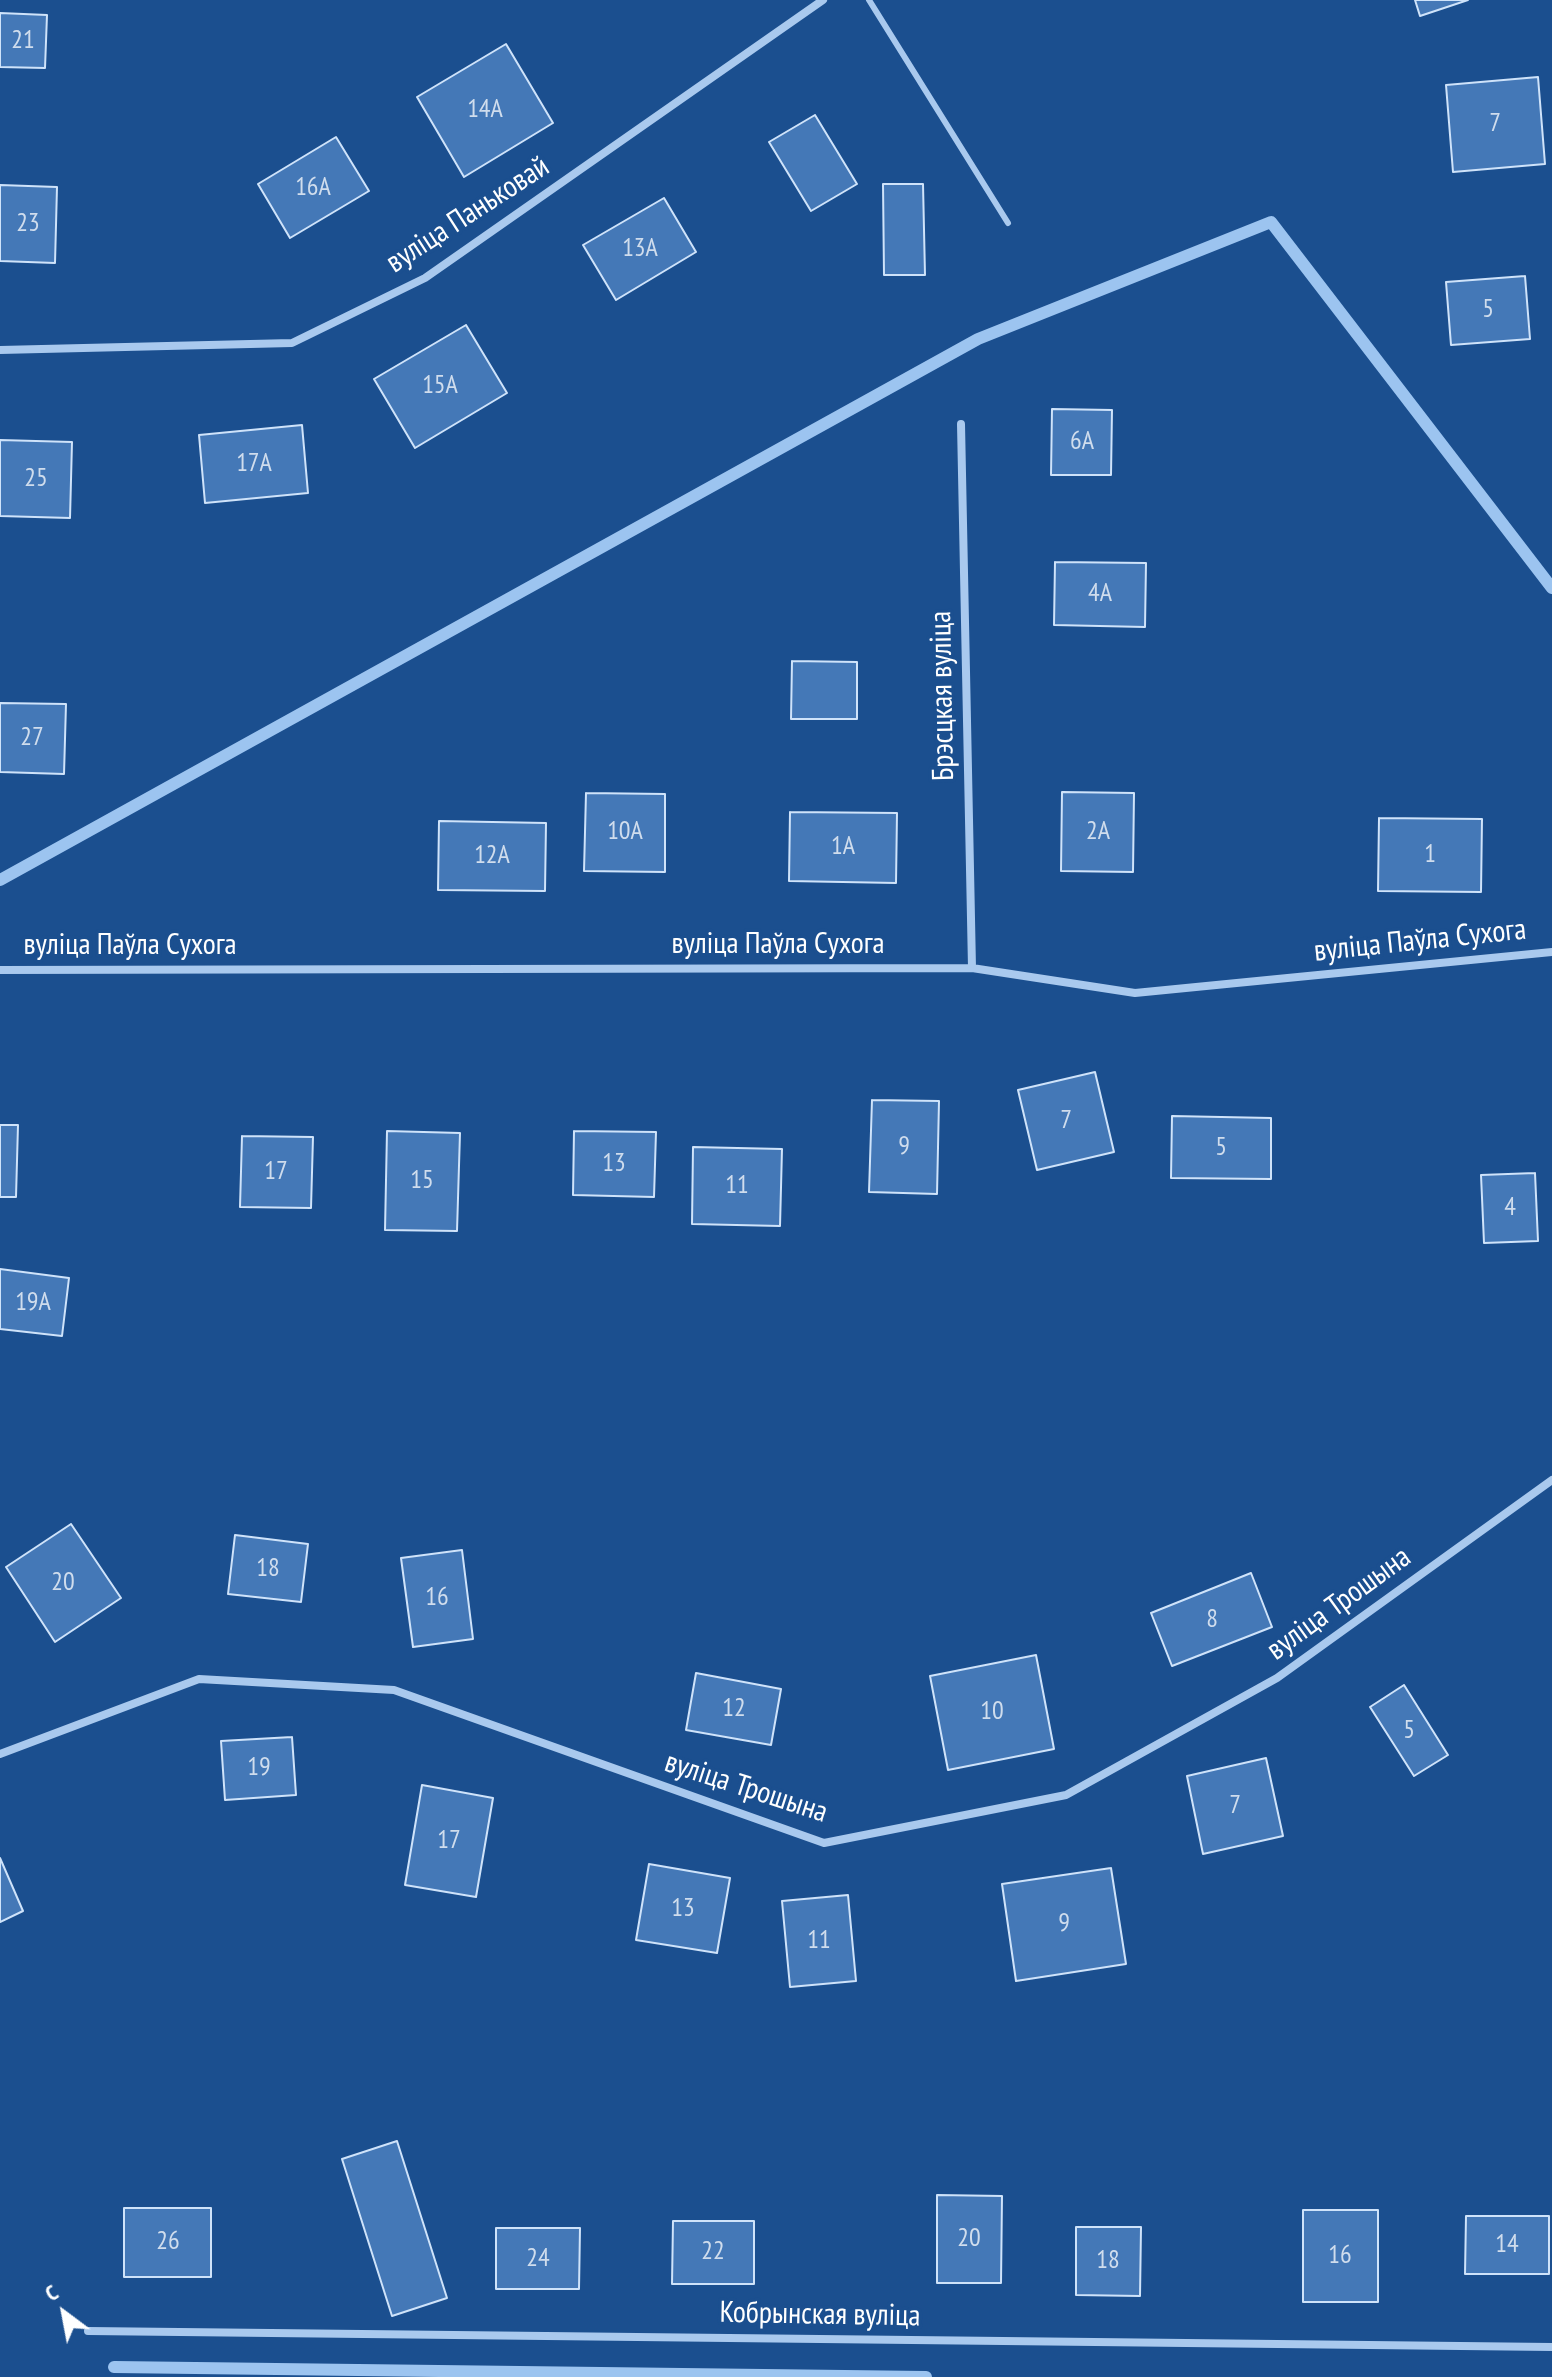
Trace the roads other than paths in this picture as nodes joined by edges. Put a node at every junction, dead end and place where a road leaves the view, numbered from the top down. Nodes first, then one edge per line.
1 (823, 0) edge
2 (869, 0) edge
3 (1008, 223) dead end
4 (0, 350) edge
5 (961, 424) dead end
6 (1552, 952) edge
7 (972, 968) junction
8 (0, 970) edge
9 (1552, 1480) edge
10 (0, 1754) edge
11 (88, 2331) dead end
12 (1552, 2347) edge

1 - 4 street, вуліца Паньковай
2 - 3 lane
5 - 7 street, Брэсцкая вуліца
6 - 7 street, вуліца Паўла Сухога
7 - 8 street, вуліца Паўла Сухога
9 - 10 street, вуліца Трошына
11 - 12 street, Кобрынская вуліца

